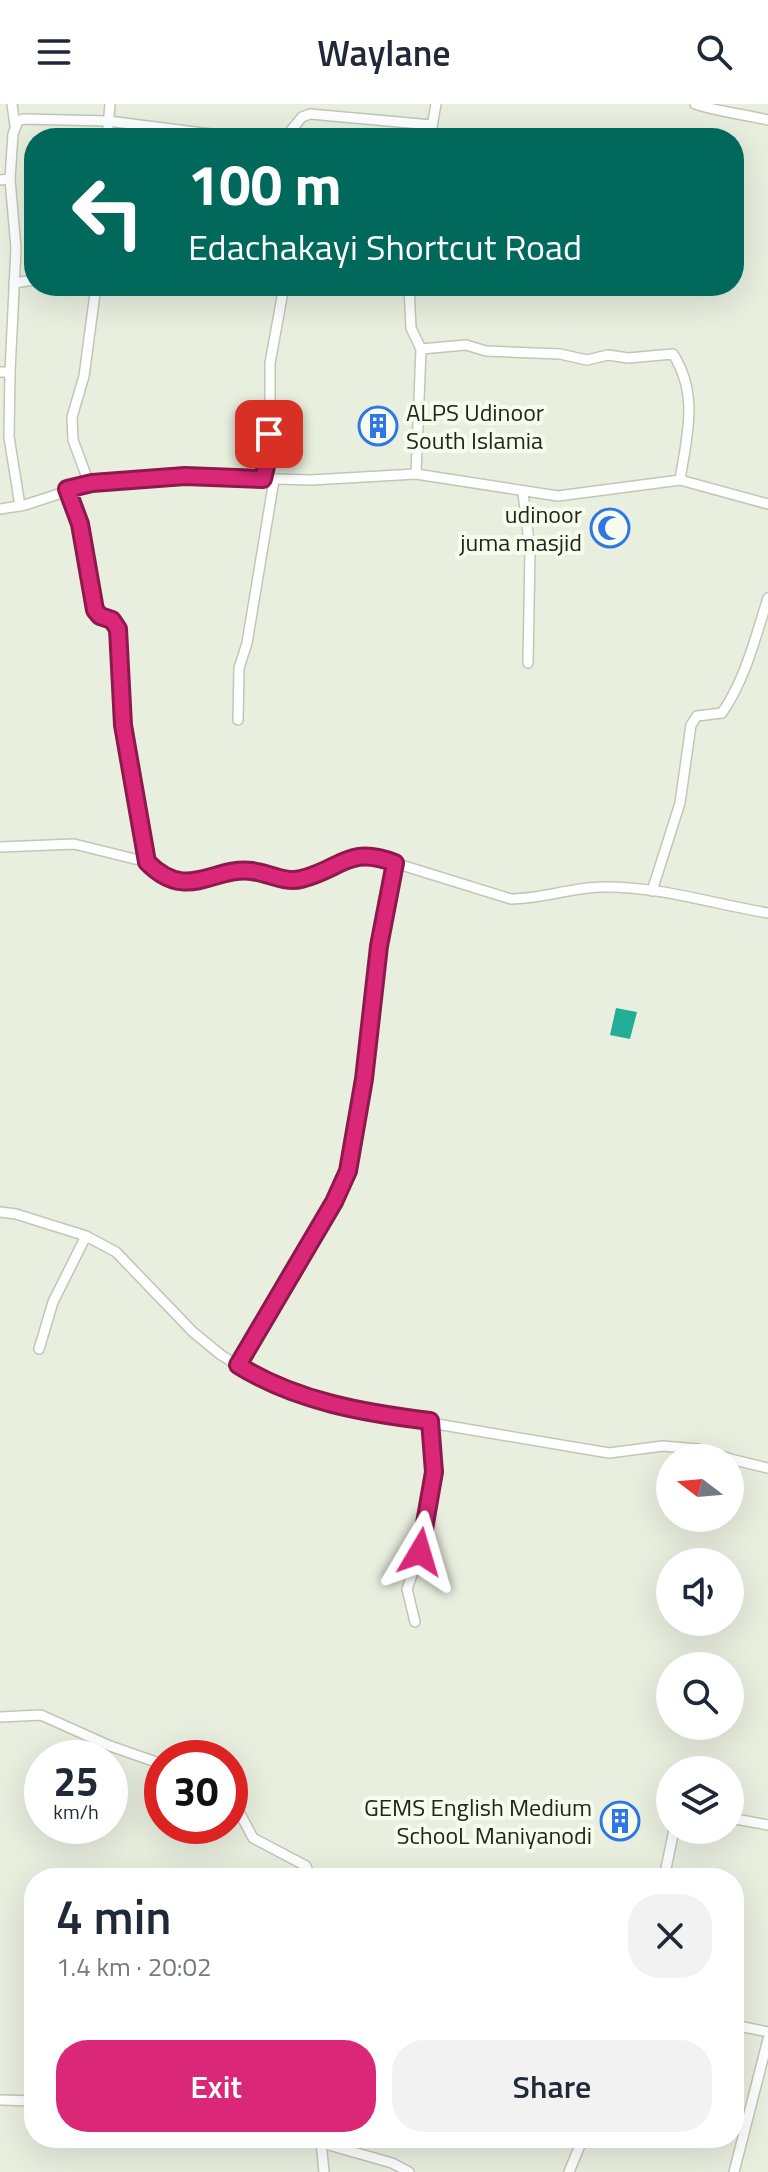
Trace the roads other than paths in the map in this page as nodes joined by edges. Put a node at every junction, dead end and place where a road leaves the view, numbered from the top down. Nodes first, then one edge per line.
1 (12, 104) edge
2 (110, 104) edge
3 (436, 104) edge
4 (695, 104) edge
5 (709, 106) edge
6 (743, 109) edge
7 (768, 120) edge
8 (108, 121) junction
9 (432, 125) junction
10 (15, 126) junction
11 (108, 128) edge
12 (164, 128) edge
13 (293, 128) edge
14 (432, 128) edge
15 (5, 180) edge
16 (0, 278) edge
17 (14, 280) junction
18 (24, 280) edge
19 (95, 296) edge
20 (282, 296) edge
21 (409, 296) edge
22 (421, 349) junction
23 (5, 372) edge
24 (416, 474) junction
25 (268, 480) junction
26 (680, 480) junction
27 (89, 483) junction
28 (67, 489) junction
29 (523, 493) junction
30 (768, 504) edge
31 (20, 506) junction
32 (0, 509) edge
33 (768, 598) edge
34 (528, 663) dead end
35 (238, 720) dead end
36 (0, 847) edge
37 (147, 862) junction
38 (395, 863) junction
39 (652, 891) junction
40 (768, 913) edge
41 (0, 1212) edge
42 (86, 1236) junction
43 (39, 1349) dead end
44 (238, 1365) junction
45 (430, 1421) junction
46 (656, 1447) edge
47 (744, 1462) edge
48 (768, 1468) edge
49 (415, 1622) dead end
50 (0, 1717) edge
51 (144, 1757) edge
52 (744, 1821) edge
53 (768, 1825) edge
54 (248, 1829) edge
55 (671, 1844) edge
56 (307, 1868) edge
57 (666, 1868) edge
58 (744, 2027) edge
59 (768, 2032) edge
60 (768, 2039) edge
61 (0, 2100) edge
62 (24, 2101) edge
63 (744, 2133) edge
64 (322, 2148) edge
65 (344, 2148) edge
66 (579, 2148) edge
67 (740, 2148) edge
68 (324, 2172) edge
69 (409, 2172) edge
70 (569, 2172) edge
71 (734, 2172) edge

1 - 10 street
2 - 8 street
3 - 9 street
4 - 5 street
5 - 6 street
6 - 7 street
8 - 10 street
8 - 11 street
8 - 12 street
9 - 13 street
9 - 14 street
10 - 15 street
15 - 17 street
16 - 17 street
17 - 18 street
17 - 23 street
19 - 27 street
20 - 25 street
21 - 22 street
22 - 24 street
22 - 26 street
23 - 31 street
24 - 25 street
24 - 29 street
25 - 27 street
25 - 35 street
26 - 29 street
26 - 30 street
27 - 28 street
28 - 31 street
28 - 37 street
29 - 34 street
31 - 32 street
33 - 39 street
36 - 37 street
37 - 38 street
38 - 39 street
38 - 44 street
39 - 40 street
41 - 42 street
42 - 43 street
42 - 44 street
44 - 45 street
45 - 46 street
45 - 49 street
47 - 48 street
50 - 51 street
52 - 53 street
54 - 56 street
55 - 57 street
58 - 59 street
60 - 63 street
61 - 62 street
64 - 68 street
65 - 69 street
66 - 70 street
67 - 71 street

